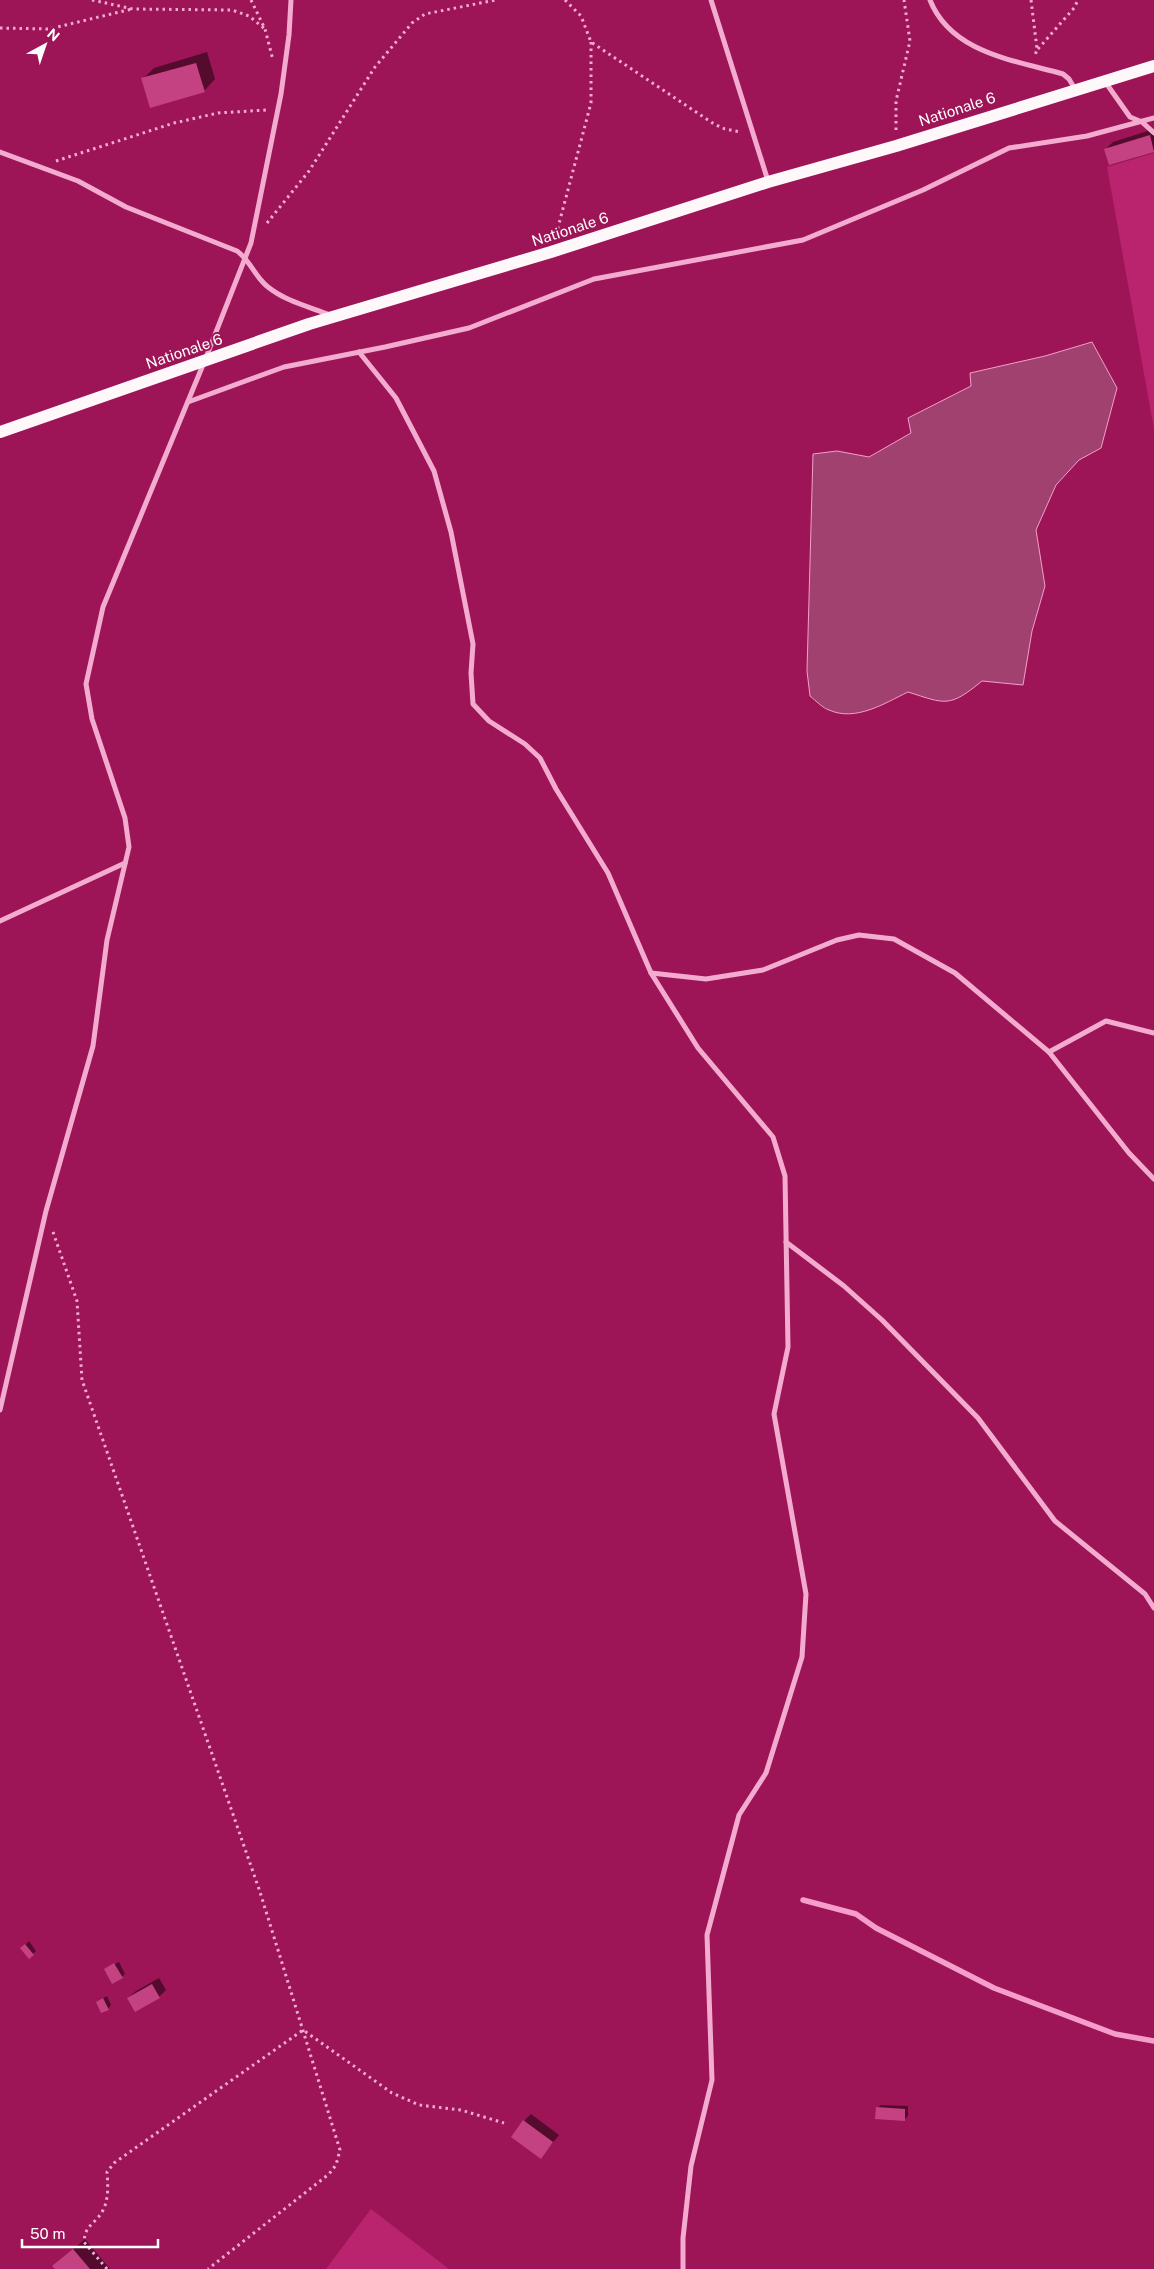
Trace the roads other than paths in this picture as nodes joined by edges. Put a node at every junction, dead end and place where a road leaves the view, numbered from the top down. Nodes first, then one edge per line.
1 (291, 0) edge
2 (711, 0) edge
3 (930, 0) edge
4 (1154, 66) edge
5 (1104, 80) junction
6 (1076, 88) junction
7 (1154, 118) edge
8 (1142, 122) junction
9 (1154, 133) edge
10 (0, 152) edge
11 (768, 182) junction
12 (245, 257) junction
13 (335, 317) junction
14 (359, 352) junction
15 (205, 360) junction
16 (188, 402) junction
17 (0, 432) edge
18 (126, 863) junction
19 (0, 920) edge
20 (652, 973) junction
21 (1154, 1033) edge
22 (1048, 1052) junction
23 (1154, 1180) edge
24 (786, 1242) junction
25 (0, 1410) edge
26 (1154, 1608) edge
27 (684, 2269) edge

1 - 12 street
2 - 11 street
3 - 6 street
4 - 5 main road, Nationale 6
5 - 6 main road, Nationale 6
5 - 8 street
6 - 11 main road, Nationale 6
7 - 8 street
8 - 9 street
8 - 14 street
10 - 12 street
11 - 13 main road, Nationale 6
12 - 13 street
12 - 15 street
13 - 15 main road, Nationale 6
14 - 16 street
14 - 20 street
15 - 16 street
15 - 17 main road, Nationale 6
16 - 18 street
18 - 19 street
18 - 25 street
20 - 22 street
20 - 24 street
21 - 22 street
22 - 23 street
24 - 26 street
24 - 27 street

